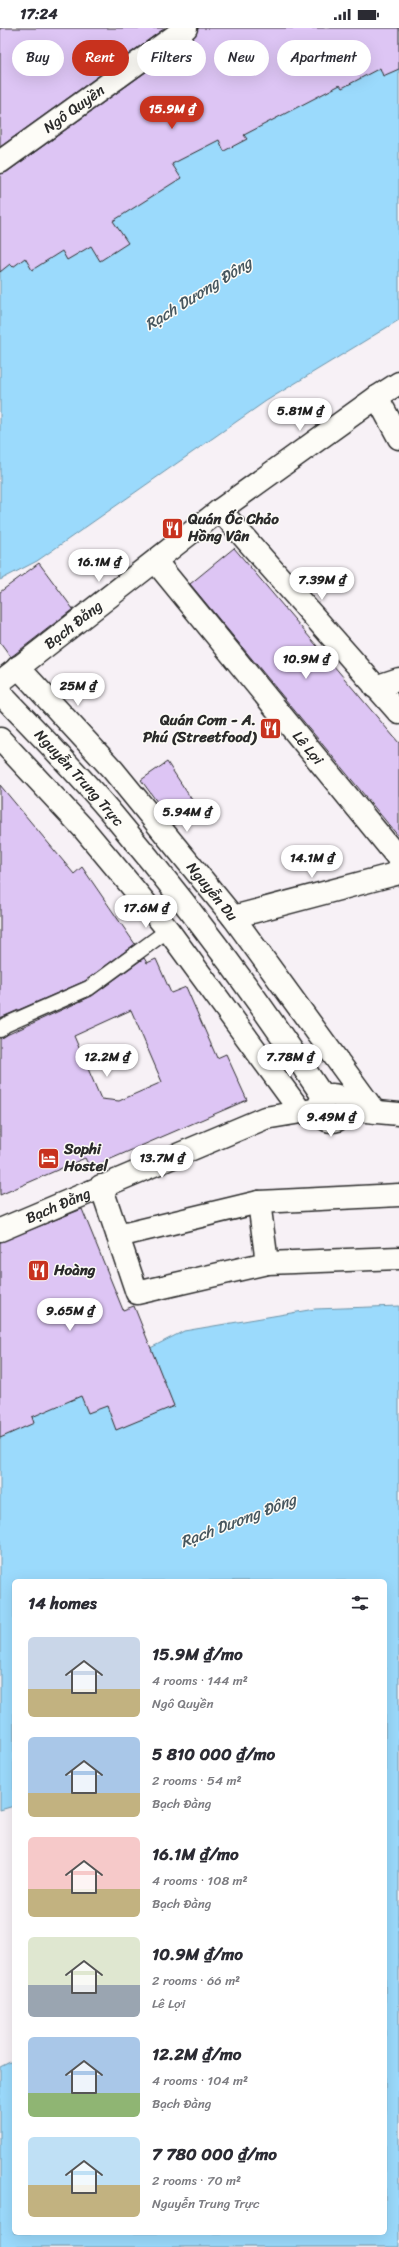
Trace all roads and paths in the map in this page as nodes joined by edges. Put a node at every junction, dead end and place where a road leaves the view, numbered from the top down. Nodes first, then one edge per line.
1 (186, 28) edge
2 (0, 162) edge
3 (399, 383) edge
4 (376, 397) junction
5 (399, 438) edge
6 (220, 510) junction
7 (156, 562) junction
8 (18, 667) junction
9 (399, 679) edge
10 (0, 682) edge
11 (375, 687) junction
12 (0, 693) edge
13 (399, 713) edge
14 (0, 739) edge
15 (113, 770) joint
16 (399, 859) edge
17 (399, 873) edge
18 (233, 917) junction
19 (168, 930) junction
20 (0, 1030) edge
21 (315, 1106) junction
22 (375, 1112) junction
23 (399, 1114) edge
24 (101, 1186) junction
25 (399, 1195) edge
26 (259, 1202) junction
27 (0, 1230) edge
28 (118, 1236) junction
29 (399, 1258) edge
30 (267, 1264) junction

1 - 2 street, Ngô Quyền
3 - 4 street, Bạch Đằng
4 - 5 street
4 - 6 street, Bạch Đằng
6 - 7 street, Bạch Đằng
6 - 11 street
7 - 8 street, Bạch Đằng
7 - 16 street, Lê Lợi
8 - 10 street, Bạch Đằng
8 - 15 street, Nguyễn Trung Trực
9 - 11 street
11 - 13 street
12 - 21 street, Nguyễn Trung Trực
14 - 19 street
15 - 18 street, Nguyễn Du
17 - 18 street, Nguyễn Du
18 - 22 street
19 - 20 lane
19 - 21 street
21 - 22 street
21 - 24 street, Bạch Đằng
22 - 23 street
24 - 27 street, Bạch Đằng
24 - 28 street
25 - 26 street
26 - 28 street
26 - 30 street
28 - 30 street
29 - 30 street

